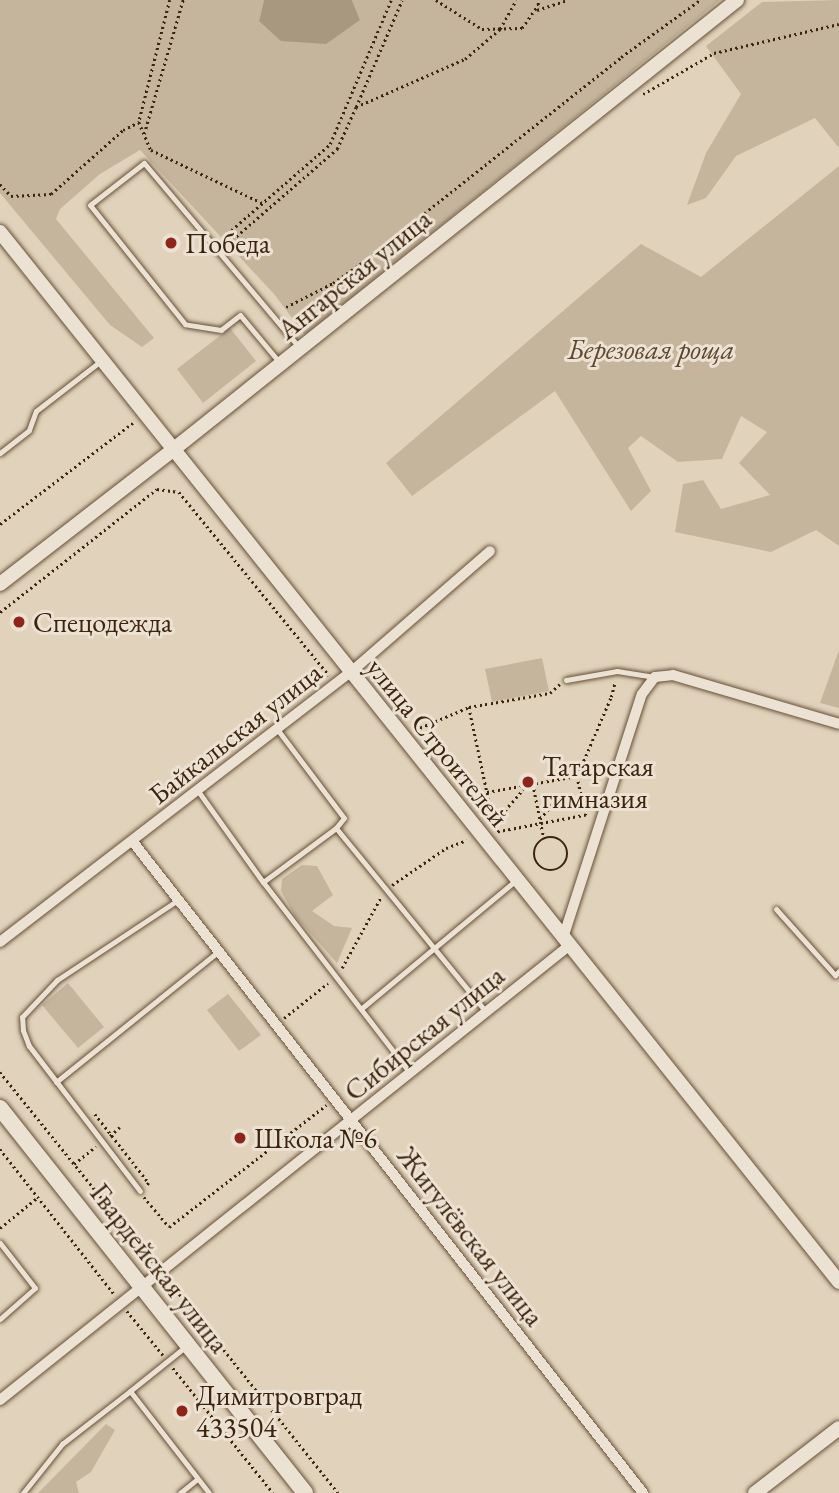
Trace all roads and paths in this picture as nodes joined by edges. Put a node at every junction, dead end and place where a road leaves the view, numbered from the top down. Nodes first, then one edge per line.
1 (170, 0) edge
2 (183, 0) edge
3 (391, 0) edge
4 (402, 0) edge
5 (436, 0) edge
6 (516, 0) edge
7 (538, 0) edge
8 (567, 0) edge
9 (700, 0) edge
10 (737, 0) edge
11 (534, 11) junction
12 (839, 24) edge
13 (500, 29) junction
14 (636, 98) dead end
15 (356, 107) junction
16 (139, 122) junction
17 (144, 134) junction
18 (0, 184) edge
19 (262, 203) junction
20 (0, 232) edge
21 (214, 246) junction
22 (219, 252) junction
23 (286, 307) dead end
24 (300, 349) junction
25 (102, 360) junction
26 (281, 364) junction
27 (145, 414) junction
28 (174, 449) junction
29 (0, 453) edge
30 (0, 524) edge
31 (490, 551) dead end
32 (0, 584) edge
33 (0, 612) edge
34 (617, 671) junction
35 (351, 672) junction
36 (655, 677) junction
37 (566, 680) joint
38 (336, 683) junction
39 (469, 707) junction
40 (839, 724) edge
41 (277, 729) junction
42 (403, 737) junction
43 (577, 776) junction
44 (533, 784) junction
45 (526, 786) junction
46 (198, 791) junction
47 (487, 792) junction
48 (556, 800) dead end
49 (540, 818) junction
50 (494, 824) junction
51 (541, 824) junction
52 (337, 828) junction
53 (488, 834) junction
54 (544, 838) junction
55 (132, 842) junction
56 (517, 879) junction
57 (263, 882) junction
58 (386, 889) junction
59 (178, 900) junction
60 (776, 909) dead end
61 (566, 941) junction
62 (0, 942) edge
63 (435, 950) junction
64 (219, 951) junction
65 (839, 971) edge
66 (337, 976) junction
67 (362, 1008) junction
68 (486, 1012) junction
69 (276, 1025) junction
70 (0, 1072) edge
71 (410, 1073) junction
72 (56, 1082) junction
73 (334, 1099) junction
74 (87, 1105) dead end
75 (0, 1108) edge
76 (351, 1120) junction
77 (0, 1149) edge
78 (84, 1156) dead end
79 (74, 1164) junction
80 (140, 1191) junction
81 (38, 1197) junction
82 (0, 1228) edge
83 (0, 1243) edge
84 (161, 1271) junction
85 (839, 1282) edge
86 (142, 1287) junction
87 (121, 1303) junction
88 (0, 1319) edge
89 (188, 1345) junction
90 (167, 1361) junction
91 (130, 1391) junction
92 (0, 1400) edge
93 (839, 1428) edge
94 (197, 1479) junction
95 (23, 1493) edge
96 (180, 1493) edge
97 (209, 1493) edge
98 (272, 1493) edge
99 (305, 1493) edge
100 (338, 1493) edge
101 (643, 1493) edge
102 (755, 1493) edge

1 - 16 path
2 - 17 path
3 - 19 path
4 - 15 path
5 - 13 path
6 - 13 path
7 - 11 path
8 - 11 path
9 - 23 path
10 - 24 street, Ангарская улица
11 - 13 path
12 - 14 path
13 - 15 path
15 - 22 path
16 - 17 path
16 - 18 path
17 - 19 path
19 - 21 path
20 - 25 street, улица Строителей
21 - 22 lane
21 - 26 lane
22 - 24 lane
24 - 26 street, Ангарская улица
25 - 27 street, улица Строителей
25 - 29 lane
26 - 28 street, Ангарская улица
27 - 28 street, улица Строителей
27 - 30 path
28 - 32 street, Ангарская улица
28 - 35 street, улица Строителей
31 - 35 street, Байкальская улица
33 - 38 path
34 - 36 lane
34 - 37 lane
34 - 43 path
35 - 38 street, Байкальская улица
35 - 42 street, улица Строителей
36 - 40 street
36 - 61 street
37 - 39 path
38 - 41 street, Байкальская улица
39 - 42 path
39 - 47 path
41 - 46 street, Байкальская улица
41 - 52 lane
42 - 53 street, улица Строителей
43 - 44 path
43 - 51 path
44 - 45 path
44 - 49 path
45 - 47 path
45 - 50 path
46 - 55 street, Байкальская улица
46 - 57 lane
47 - 50 path
48 - 49 path
49 - 51 path
50 - 53 path
51 - 53 path
51 - 54 path
52 - 57 lane
52 - 58 lane
53 - 56 street, улица Строителей
53 - 58 path
54 - 54 path
55 - 59 street, Жигулёвская улица
55 - 62 street, Байкальская улица
56 - 61 street, улица Строителей
56 - 63 lane
57 - 66 lane
58 - 63 lane
58 - 66 path
59 - 64 street, Жигулёвская улица
59 - 72 lane
60 - 65 lane
61 - 68 street, Сибирская улица
61 - 85 street, улица Строителей
63 - 67 lane
63 - 68 lane
64 - 69 street, Жигулёвская улица
64 - 72 lane
66 - 67 lane
66 - 69 path
67 - 71 lane
68 - 71 street, Сибирская улица
69 - 73 street, Жигулёвская улица
70 - 79 path
71 - 76 street, Сибирская улица
72 - 80 lane
73 - 76 street, Жигулёвская улица
73 - 80 path
74 - 80 path
75 - 86 main road, Гвардейская улица
76 - 84 street, Сибирская улица
76 - 101 street, Жигулёвская улица
77 - 81 path
78 - 79 path
79 - 84 path
81 - 82 path
81 - 87 path
83 - 88 lane
84 - 86 street, Сибирская улица
84 - 100 path
86 - 87 street, Сибирская улица
86 - 89 main road, Гвардейская улица
87 - 90 path
87 - 92 street, Сибирская улица
89 - 90 lane
89 - 99 main road, Гвардейская улица
90 - 91 lane
90 - 98 path
91 - 94 lane
91 - 95 lane
93 - 102 street
94 - 96 lane
94 - 97 lane

